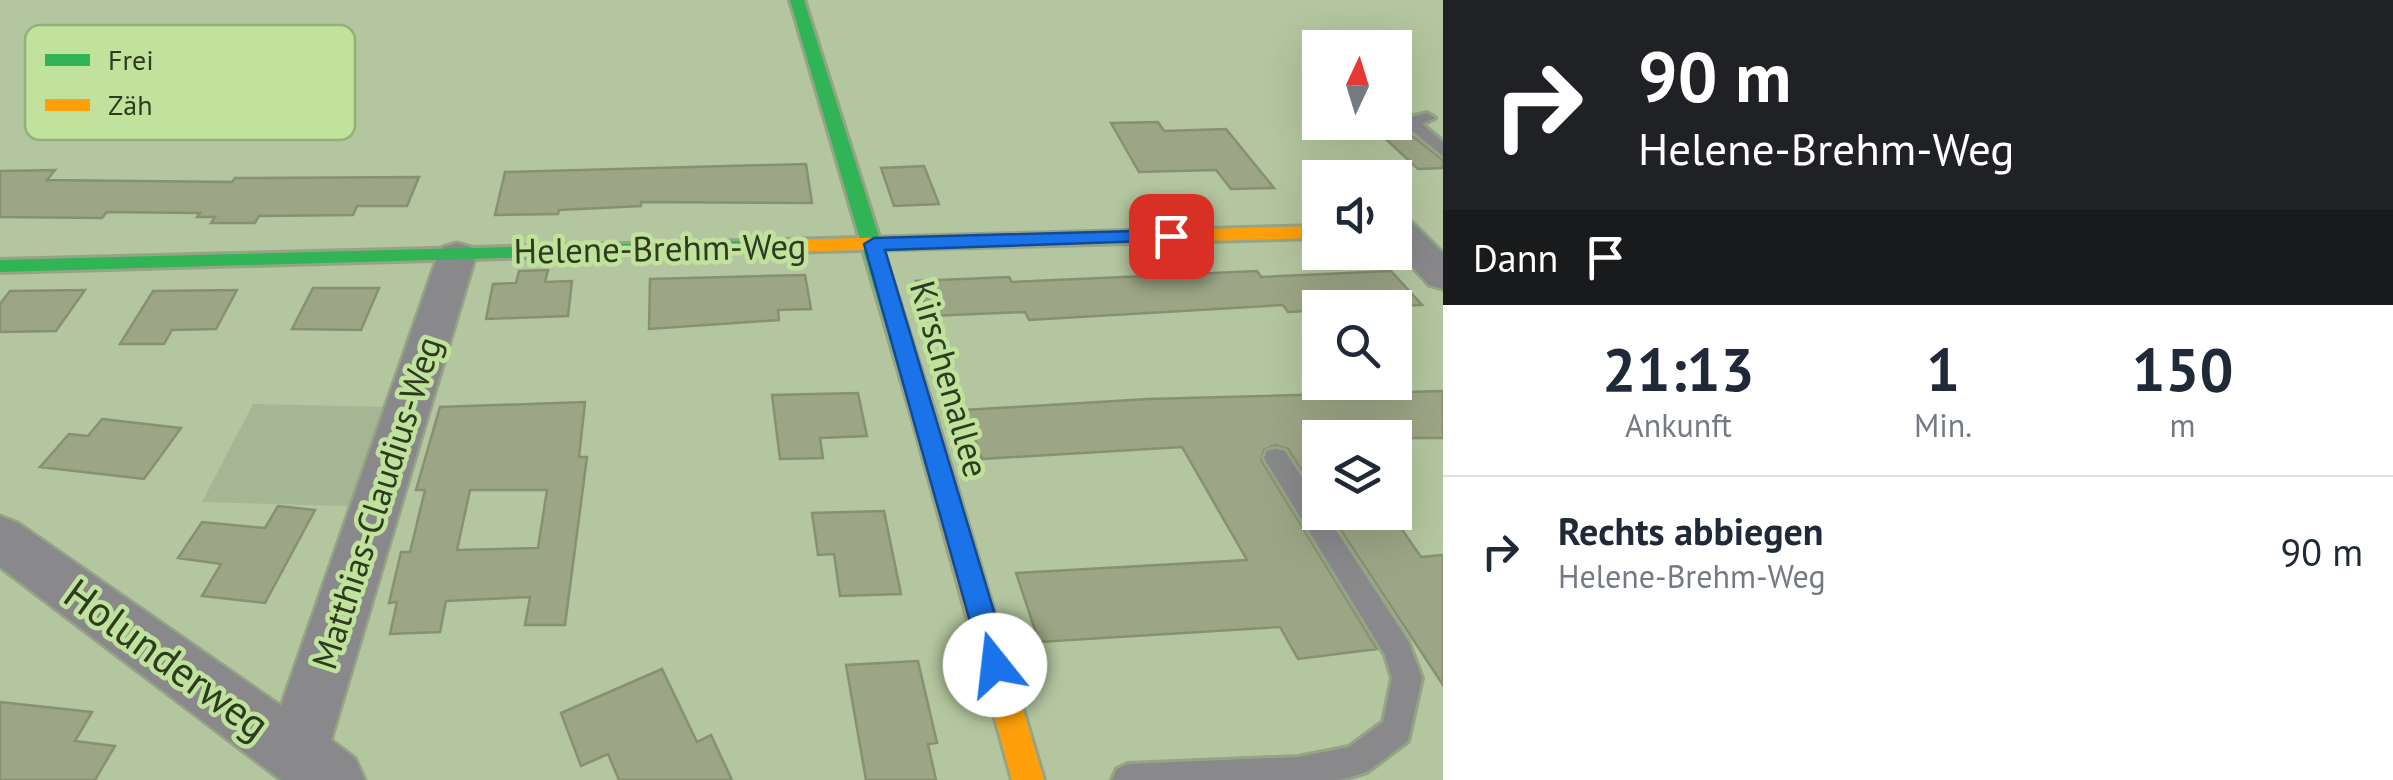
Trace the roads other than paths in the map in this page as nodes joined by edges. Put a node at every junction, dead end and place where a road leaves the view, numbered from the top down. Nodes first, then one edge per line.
1 (797, 0) edge
2 (1428, 118) dead end
3 (1443, 151) edge
4 (1443, 229) edge
5 (1412, 230) edge
6 (1302, 232) edge
7 (874, 244) junction
8 (1412, 245) edge
9 (458, 255) junction
10 (0, 266) edge
11 (1443, 276) edge
12 (1276, 458) dead end
13 (0, 538) edge
14 (315, 766) edge
15 (1028, 780) edge
16 (1128, 780) edge

1 - 7 street, Kirschenallee
2 - 3 lane
4 - 5 street
6 - 7 street, Helene-Brehm-Weg
7 - 9 street, Helene-Brehm-Weg
7 - 15 street, Kirschenallee
8 - 11 street
9 - 10 street, Helene-Brehm-Weg
9 - 14 street, Matthias-Claudius-Weg
12 - 16 lane
13 - 14 street, Holunderweg

